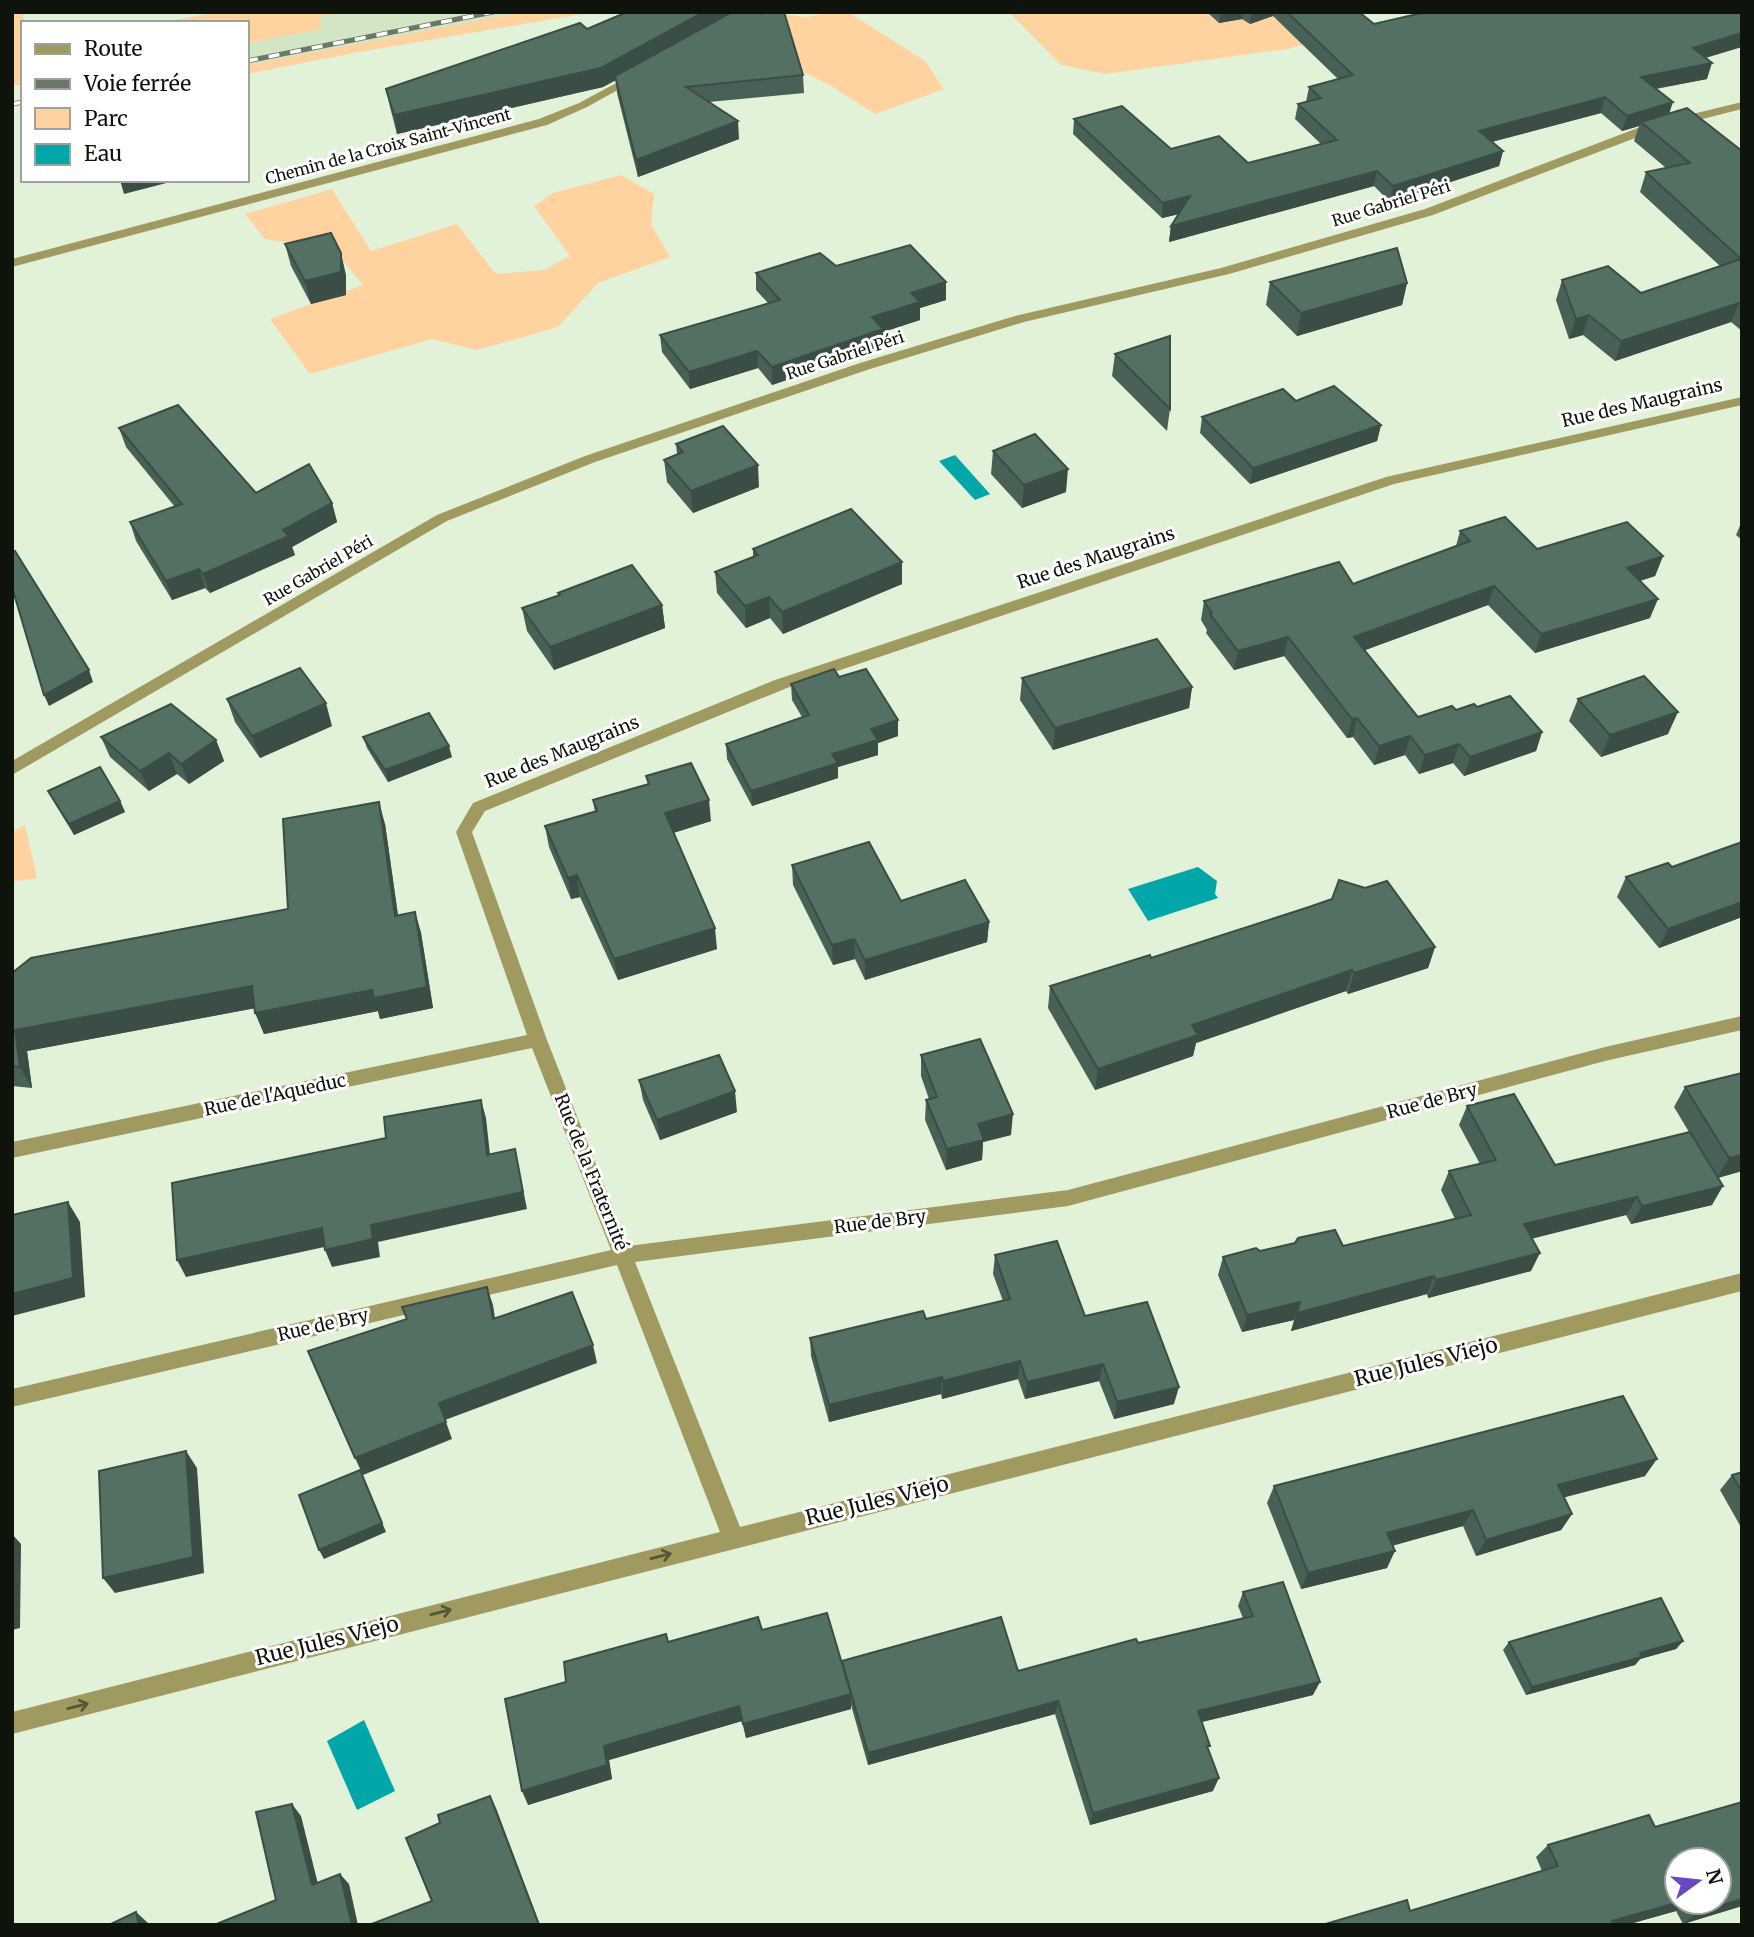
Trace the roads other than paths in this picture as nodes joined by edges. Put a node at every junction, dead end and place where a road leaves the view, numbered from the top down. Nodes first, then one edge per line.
1 (644, 72) edge
2 (1742, 105) edge
3 (12, 264) edge
4 (1742, 401) edge
5 (12, 769) edge
6 (479, 807) joint
7 (1742, 1023) edge
8 (538, 1040) junction
9 (12, 1150) edge
10 (624, 1255) junction
11 (1742, 1282) edge
12 (12, 1398) edge
13 (733, 1537) junction
14 (12, 1723) edge

1 - 3 street, Chemin de la Croix Saint-Vincent
2 - 5 street, Rue Gabriel Péri
4 - 6 street, Rue des Maugrains
6 - 8 street, Rue de la Fraternité
7 - 10 street, Rue de Bry
8 - 9 street, Rue de l'Aqueduc
8 - 10 street, Rue de la Fraternité
10 - 12 street, Rue de Bry
10 - 13 street, Rue de la Fraternité
11 - 13 street, Rue Jules Viejo
14 -> 13 street, Rue Jules Viejo

